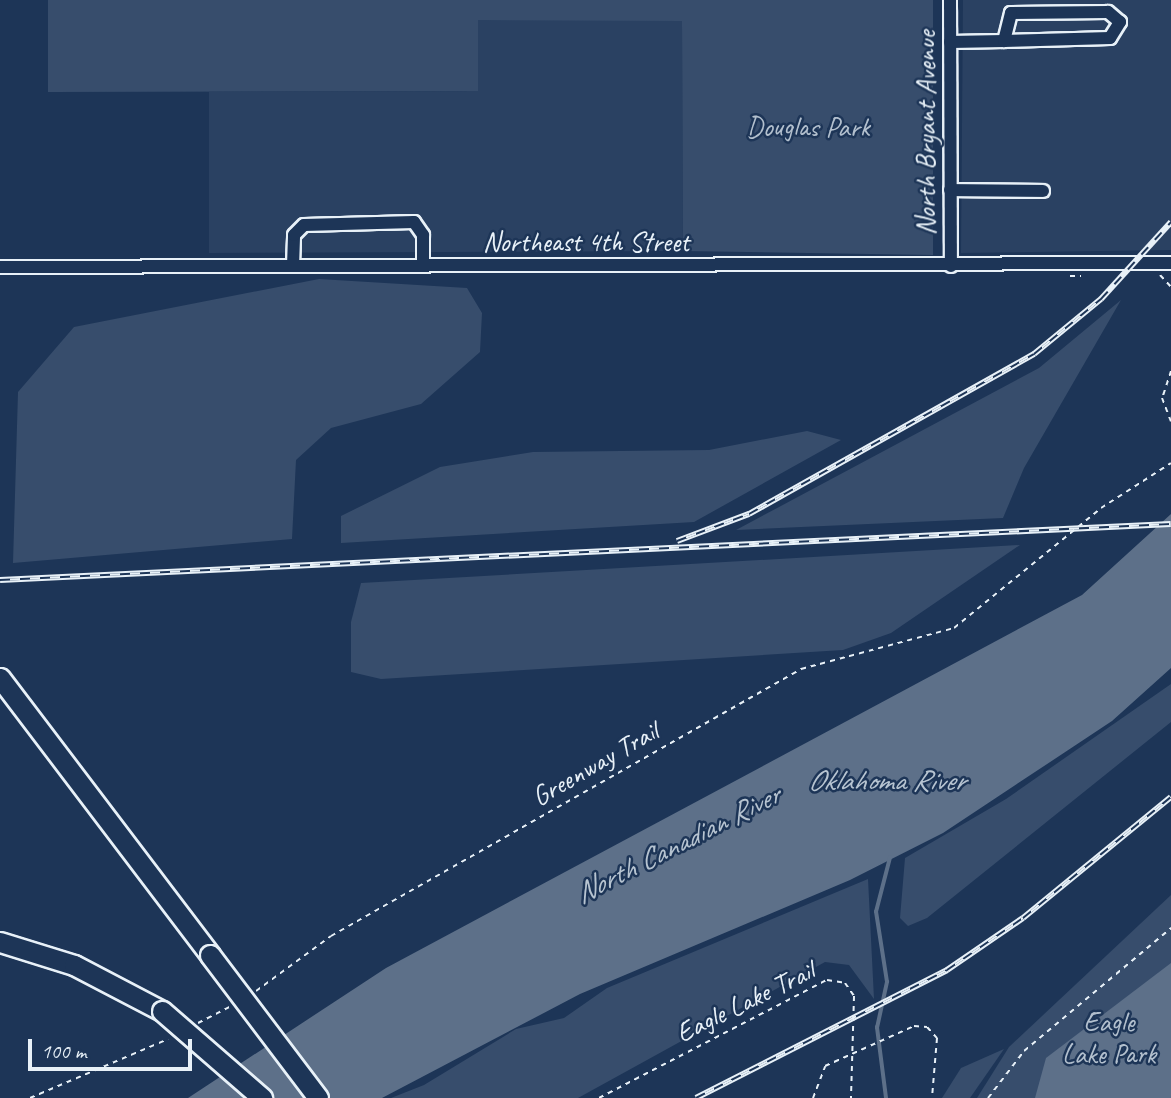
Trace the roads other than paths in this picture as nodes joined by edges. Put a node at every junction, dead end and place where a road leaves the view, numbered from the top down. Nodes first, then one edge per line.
1 (950, 0) edge
2 (1004, 41) junction
3 (950, 42) junction
4 (950, 190) junction
5 (1043, 191) dead end
6 (1171, 263) edge
7 (293, 266) junction
8 (422, 266) junction
9 (951, 266) junction
10 (0, 267) edge
11 (0, 678) edge
12 (0, 942) edge
13 (262, 1098) edge
14 (318, 1098) edge

1 - 3 street, North Bryant Avenue
2 - 2 street
2 - 3 street
3 - 4 street, North Bryant Avenue
4 - 5 street
4 - 9 street, North Bryant Avenue
6 - 9 street, Northeast 4th Street
7 - 8 street, Northeast 4th Street
7 - 8 street
7 - 10 street, Northeast 4th Street
8 - 9 street, Northeast 4th Street
11 - 14 highway, bridge
12 - 13 highway, bridge

